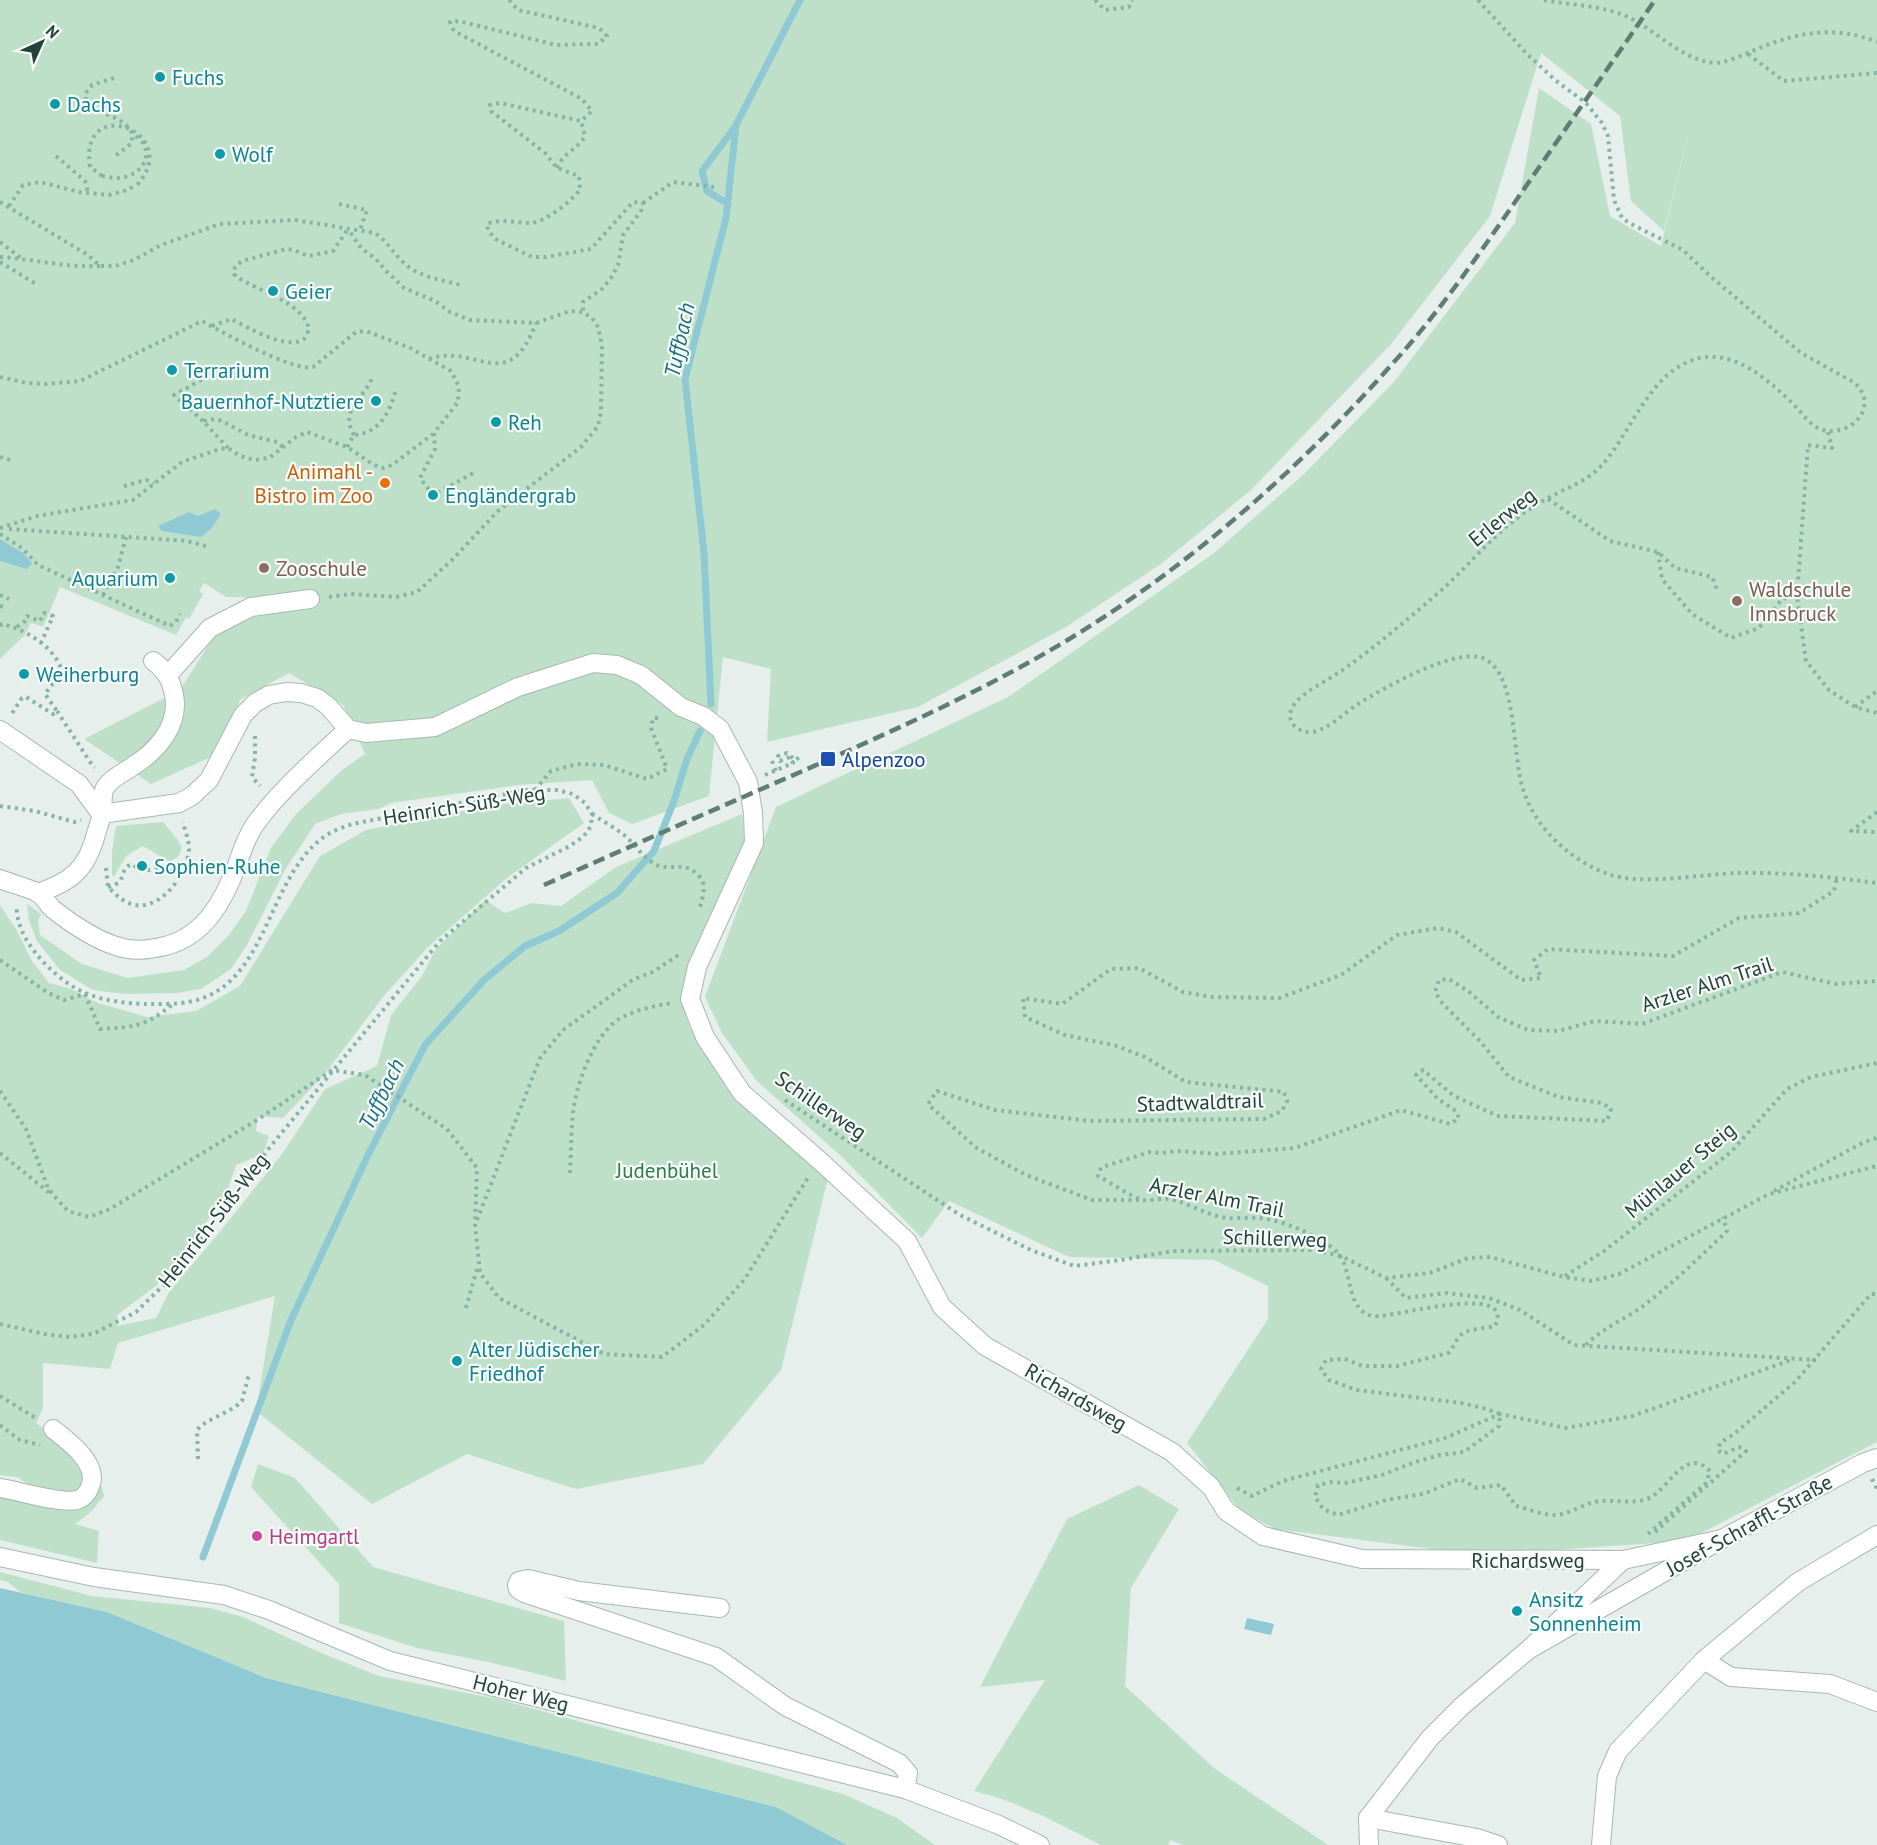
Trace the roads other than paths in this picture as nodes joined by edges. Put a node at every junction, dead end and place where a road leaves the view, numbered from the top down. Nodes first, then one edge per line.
1 (310, 599) road end
2 (153, 661) dead end
3 (168, 675) junction
4 (348, 729) junction
5 (0, 730) edge
6 (102, 814) junction
7 (0, 879) edge
8 (30, 890) junction
9 (58, 1433) road end
10 (1877, 1458) edge
11 (0, 1488) edge
12 (1877, 1535) edge
13 (1722, 1539) junction
14 (0, 1557) edge
15 (1623, 1560) junction
16 (720, 1608) dead end
17 (1528, 1650) junction
18 (1704, 1660) junction
19 (1877, 1702) edge
20 (905, 1789) junction
21 (1368, 1818) junction
22 (1040, 1845) edge
23 (1369, 1845) edge
24 (1498, 1845) edge
25 (1601, 1845) edge

1 - 3 street
2 - 3 street
3 - 6 street
4 - 6 street
4 - 8 street
4 - 15 street, Richardsweg
5 - 6 street
6 - 8 street
7 - 8 street
9 - 11 street
10 - 13 street, Josef-Schraffl-Straße
12 - 18 street
13 - 15 street, Richardsweg
13 - 17 street, Josef-Schraffl-Straße
14 - 20 street, Hoher Weg
15 - 17 street, Richardsweg
16 - 20 street
17 - 21 street, Richardsweg
18 - 19 street
18 - 25 street
20 - 22 street, Hoher Weg
21 - 23 street
21 - 24 street

